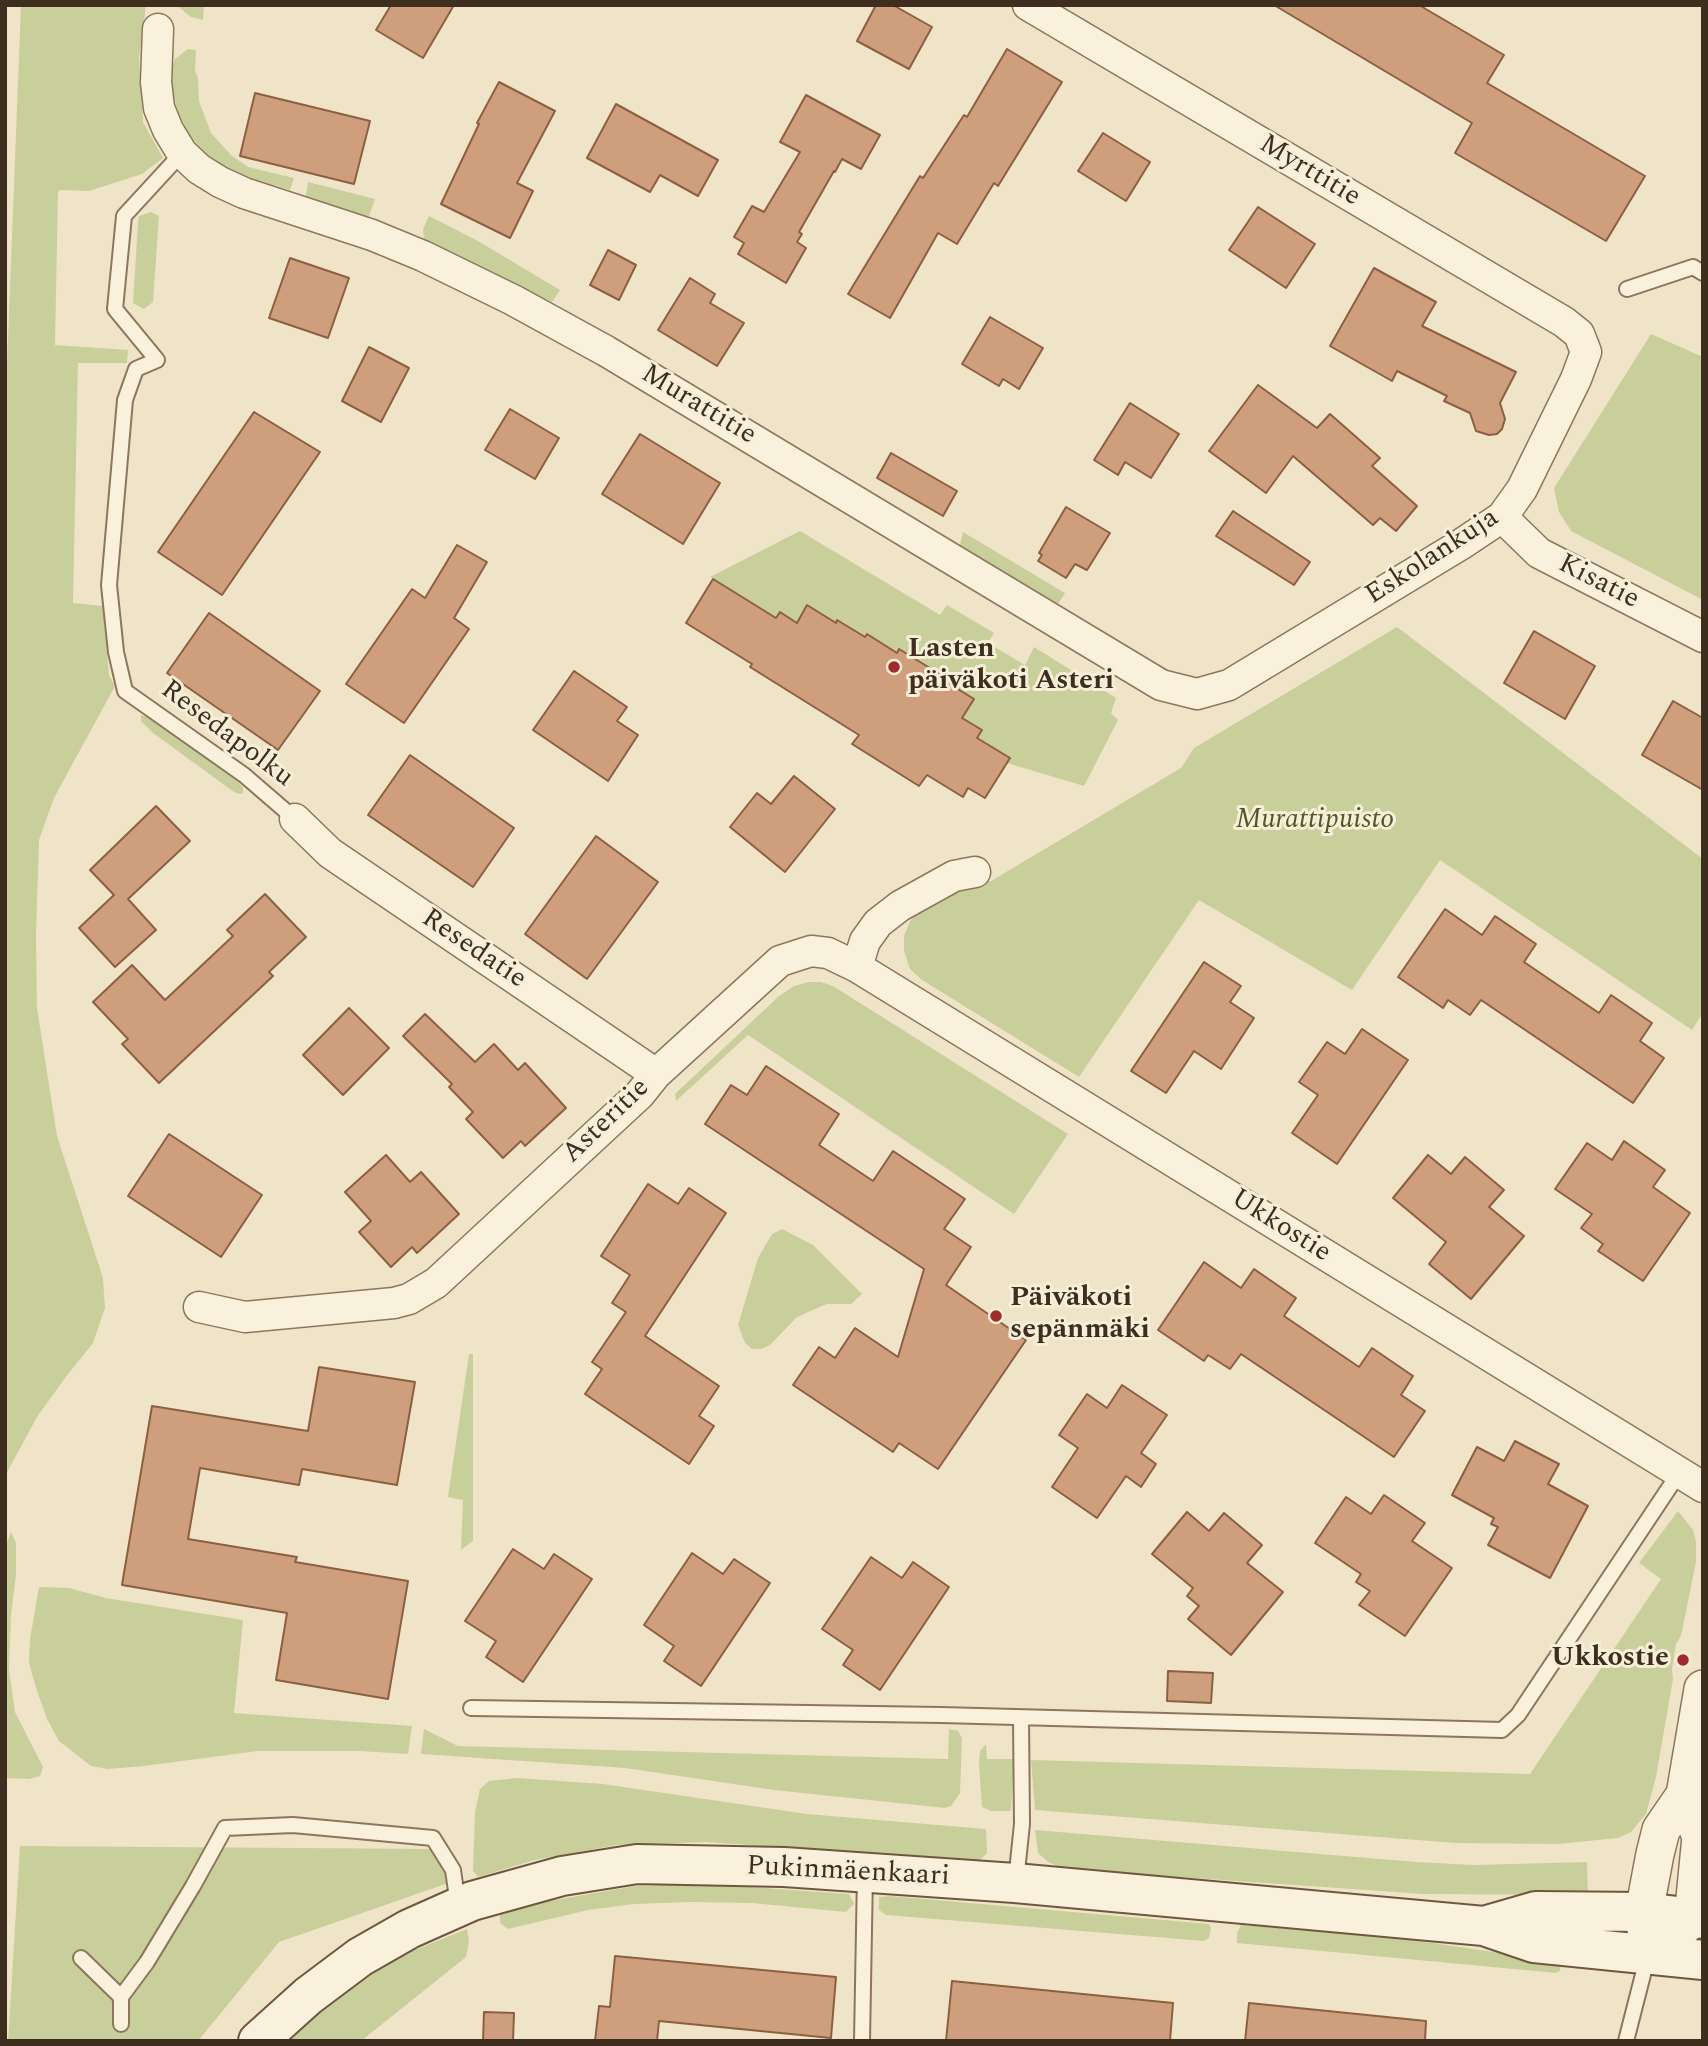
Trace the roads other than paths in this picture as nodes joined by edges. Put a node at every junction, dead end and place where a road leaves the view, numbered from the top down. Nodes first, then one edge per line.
1 (1028, 5) edge
2 (158, 29) dead end
3 (183, 153) junction
4 (1703, 273) edge
5 (1627, 289) dead end
6 (1584, 344) joint
7 (1502, 517) junction
8 (1703, 637) edge
9 (1197, 694) joint
10 (295, 819) joint
11 (975, 872) dead end
12 (857, 967) junction
13 (656, 1074) junction
14 (199, 1307) dead end
15 (1691, 1480) edge
16 (1703, 1689) edge
17 (471, 1709) dead end
18 (1021, 1718) junction
19 (1685, 1795) junction
20 (865, 1873) junction
21 (1016, 1883) junction
22 (458, 1906) junction
23 (1644, 1912) junction
24 (1698, 1918) edge
25 (1483, 1926) junction
26 (1649, 1954) junction
27 (80, 1958) dead end
28 (1703, 1960) edge
29 (121, 1997) junction
30 (121, 2024) dead end
31 (258, 2041) edge
32 (862, 2041) edge
33 (1626, 2041) edge

1 - 6 street, Myrttitie
2 - 3 street, Murattitie
3 - 9 street, Murattitie
3 - 10 lane, Resedapolku
4 - 5 lane
6 - 7 street, Eskolankuja
7 - 8 street, Kisatie
7 - 9 street, Eskolankuja
10 - 13 street, Resedatie
11 - 12 street
12 - 13 street, Asteritie
12 - 15 street, Ukkostie
13 - 14 street, Asteritie
15 - 18 lane
16 - 19 street
17 - 18 lane
18 - 21 lane
19 - 23 street
19 - 24 street
20 - 21 main road, Pukinmäenkaari
20 - 22 main road, Pukinmäenkaari
20 - 32 lane
21 - 25 main road, Pukinmäenkaari
22 - 29 lane
22 - 31 main road, Pukinmäenkaari
23 - 24 main road, Pukinmäenkaari
23 - 25 main road, Pukinmäenkaari
23 - 26 street
24 - 26 street
25 - 26 main road, Pukinmäenkaari
26 - 28 main road, Pukinmäenkaari
26 - 33 lane
27 - 29 lane
29 - 30 lane

